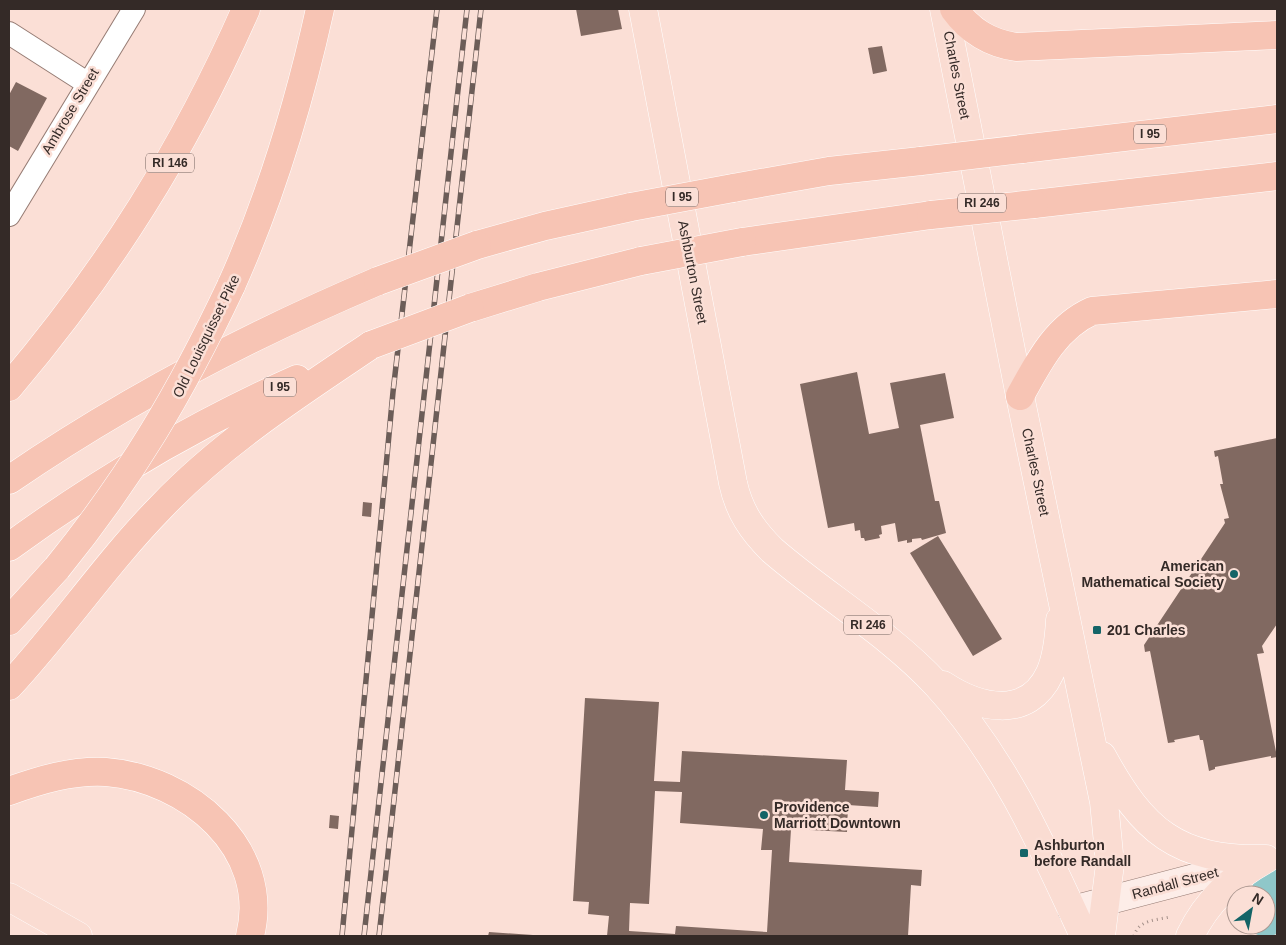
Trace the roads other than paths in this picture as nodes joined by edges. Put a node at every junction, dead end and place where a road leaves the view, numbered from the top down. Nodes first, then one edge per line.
1 (134, 9) edge
2 (246, 9) edge
3 (320, 9) edge
4 (644, 9) edge
5 (944, 9) edge
6 (954, 9) edge
7 (9, 33) edge
8 (1277, 35) edge
9 (87, 83) junction
10 (1277, 119) edge
11 (1277, 176) edge
12 (9, 215) edge
13 (1277, 294) edge
14 (371, 345) junction
15 (9, 386) edge
16 (1020, 396) junction
17 (9, 480) edge
18 (9, 547) edge
19 (1061, 595) junction
20 (9, 621) edge
21 (921, 670) junction
22 (9, 686) edge
23 (1090, 732) junction
24 (9, 791) edge
25 (1272, 858) edge
26 (9, 897) edge
27 (1106, 901) junction
28 (1072, 910) junction
29 (1183, 926) edge
30 (78, 936) edge
31 (250, 936) edge
32 (1084, 936) edge
33 (1101, 936) edge

1 - 9 street, Ambrose Street
2 - 15 highway, RI 146
3 - 20 highway, Old Louisquisset Pike, bridge
4 - 21 main road, Ashburton Street / RI 246
5 - 16 main road, Charles Street / RI 246
6 - 8 highway
7 - 9 street
9 - 12 street, Ambrose Street
10 - 17 highway, I 95, bridge
11 - 14 highway, I 95, bridge
13 - 16 highway
14 - 18 highway, I 95
14 - 22 highway
16 - 19 main road, Charles Street / RI 246
19 - 21 main road
19 - 23 main road, Charles Street / RI 246
21 - 28 main road, RI 246
23 - 25 main road
23 - 27 main road, Charles Street / RI 246
24 - 31 highway
25 - 27 main road, Randall Street
25 - 29 main road
26 - 30 main road
27 - 28 main road, Randall Street
27 - 33 main road, Charles Street / RI 246
28 - 32 main road, RI 246

